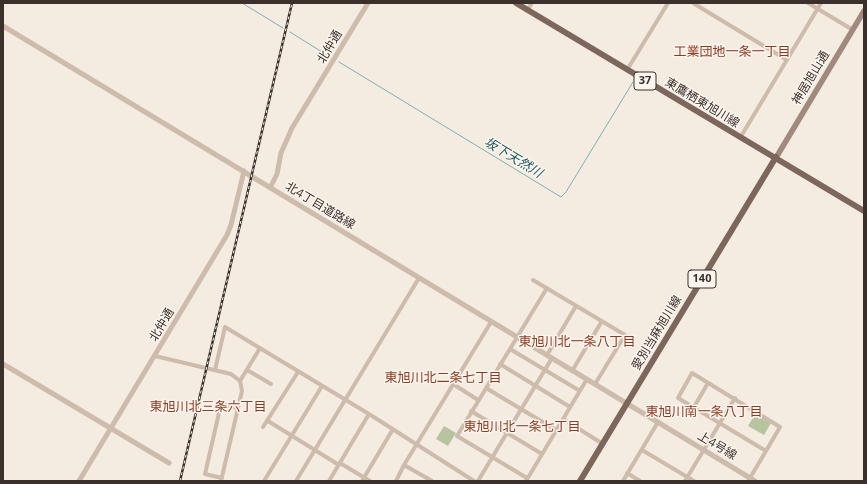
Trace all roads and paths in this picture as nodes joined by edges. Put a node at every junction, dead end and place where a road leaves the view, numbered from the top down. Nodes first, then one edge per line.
1 (368, 3) edge
2 (516, 3) edge
3 (668, 3) edge
4 (693, 3) edge
5 (808, 3) edge
6 (821, 3) edge
7 (528, 6) edge
8 (818, 9) junction
9 (864, 11) edge
10 (3, 26) edge
11 (853, 30) junction
12 (787, 60) junction
13 (628, 68) junction
14 (741, 137) junction
15 (776, 157) junction
16 (244, 171) junction
17 (270, 188) junction
18 (864, 211) edge
19 (419, 278) junction
20 (534, 280) dead end
21 (547, 288) junction
22 (576, 306) junction
23 (602, 321) junction
24 (491, 322) junction
25 (517, 337) junction
26 (260, 348) junction
27 (510, 349) junction
28 (155, 356) junction
29 (549, 356) junction
30 (3, 364) edge
31 (500, 364) junction
32 (216, 370) junction
33 (247, 370) junction
34 (545, 370) junction
35 (572, 371) junction
36 (298, 372) junction
37 (587, 379) junction
38 (240, 381) junction
39 (708, 383) junction
40 (271, 384) dead end
41 (453, 384) junction
42 (595, 384) junction
43 (322, 386) junction
44 (535, 386) junction
45 (486, 388) junction
46 (580, 391) junction
47 (735, 398) junction
48 (345, 400) junction
49 (478, 400) junction
50 (628, 403) junction
51 (570, 407) junction
52 (694, 407) junction
53 (238, 408) junction
54 (521, 409) junction
55 (472, 411) junction
56 (369, 414) junction
57 (563, 419) junction
58 (268, 421) junction
59 (658, 422) junction
60 (720, 423) junction
61 (263, 427) dead end
62 (111, 428) junction
63 (393, 429) junction
64 (556, 430) junction
65 (506, 433) junction
66 (291, 436) junction
67 (603, 444) junction
68 (416, 445) junction
69 (315, 450) junction
70 (642, 450) junction
71 (703, 450) junction
72 (766, 451) junction
73 (542, 454) junction
74 (492, 457) junction
75 (169, 463) dead end
76 (339, 464) junction
77 (404, 465) junction
78 (627, 473) junction
79 (222, 479) edge
80 (363, 479) edge
81 (686, 479) edge
82 (526, 480) edge
83 (583, 480) edge
84 (751, 480) edge
85 (79, 481) edge
86 (264, 481) edge
87 (296, 481) edge
88 (329, 481) edge
89 (370, 481) edge
90 (396, 481) edge
91 (432, 481) edge
92 (474, 481) edge
93 (478, 481) edge
94 (622, 481) edge
95 (640, 481) edge
96 (694, 481) edge

1 - 17 street, 北仲通
2 - 7 main road, 東鷹栖東旭川線 / 37
3 - 13 street
4 - 12 street
5 - 8 street
6 - 8 street
7 - 13 main road, 東鷹栖東旭川線 / 37
8 - 11 street
8 - 12 street
9 - 11 main road, 神居旭山通
10 - 16 street, 北4丁目道路線
11 - 15 main road, 神居旭山通
12 - 14 street
13 - 14 main road, 東鷹栖東旭川線 / 37
14 - 15 main road, 東鷹栖東旭川線 / 37
15 - 18 main road, 37
15 - 50 main road, 愛別当麻旭川線 / 140
16 - 17 street, 北4丁目道路線
16 - 28 street, 北仲通
17 - 19 street, 北4丁目道路線
19 - 24 street, 北4丁目道路線
19 - 48 street
20 - 21 street
21 - 22 street
21 - 25 street
22 - 23 street
22 - 29 street
23 - 35 street
23 - 42 street
24 - 25 street, 北4丁目道路線
24 - 41 street
25 - 27 street
25 - 29 street, 北4丁目道路線
26 - 32 street
26 - 33 street
26 - 36 street
27 - 31 street
27 - 34 street
28 - 32 street
28 - 62 street, 北仲通
29 - 34 street
29 - 35 street, 北4丁目道路線
30 - 62 street
31 - 44 street
31 - 45 street
32 - 38 street
33 - 38 street
33 - 40 street
34 - 44 street
34 - 46 street
35 - 37 street, 北4丁目道路線
36 - 43 street
36 - 58 street
37 - 42 street, 北4丁目道路線
37 - 46 street
38 - 53 street
39 - 47 street
39 - 52 street
39 - 52 street
41 - 49 street
41 - 68 street
42 - 50 street, 北4丁目道路線
43 - 48 street
43 - 66 street
44 - 51 street
44 - 54 street
45 - 49 street
45 - 54 street
46 - 51 street
47 - 60 street
47 - 72 street
48 - 56 street
48 - 69 street
49 - 55 street
50 - 59 street, 上4号線
50 - 67 main road, 愛別当麻旭川線 / 140
51 - 57 street
52 - 60 street
53 - 79 street
53 - 79 street
54 - 64 street
54 - 65 street
55 - 65 street
55 - 74 street
56 - 63 street
56 - 76 street
57 - 64 street
57 - 67 street
58 - 61 street
58 - 66 street
59 - 70 street
59 - 71 street, 上4号線
60 - 71 street
60 - 72 street
62 - 75 street
62 - 85 street, 北仲通
63 - 68 street
63 - 80 street
64 - 73 street
65 - 73 street
65 - 74 street
66 - 69 street
66 - 86 street
67 - 83 main road, 愛別当麻旭川線 / 140
68 - 77 street
68 - 92 street
69 - 76 street
69 - 87 street
70 - 78 street
70 - 81 street
71 - 81 street
71 - 84 street, 上4号線
72 - 84 street
73 - 82 street
74 - 82 street
74 - 93 street
76 - 80 street
76 - 88 street
77 - 90 street
77 - 91 street
78 - 94 street
78 - 95 street
80 - 89 street
81 - 96 street

